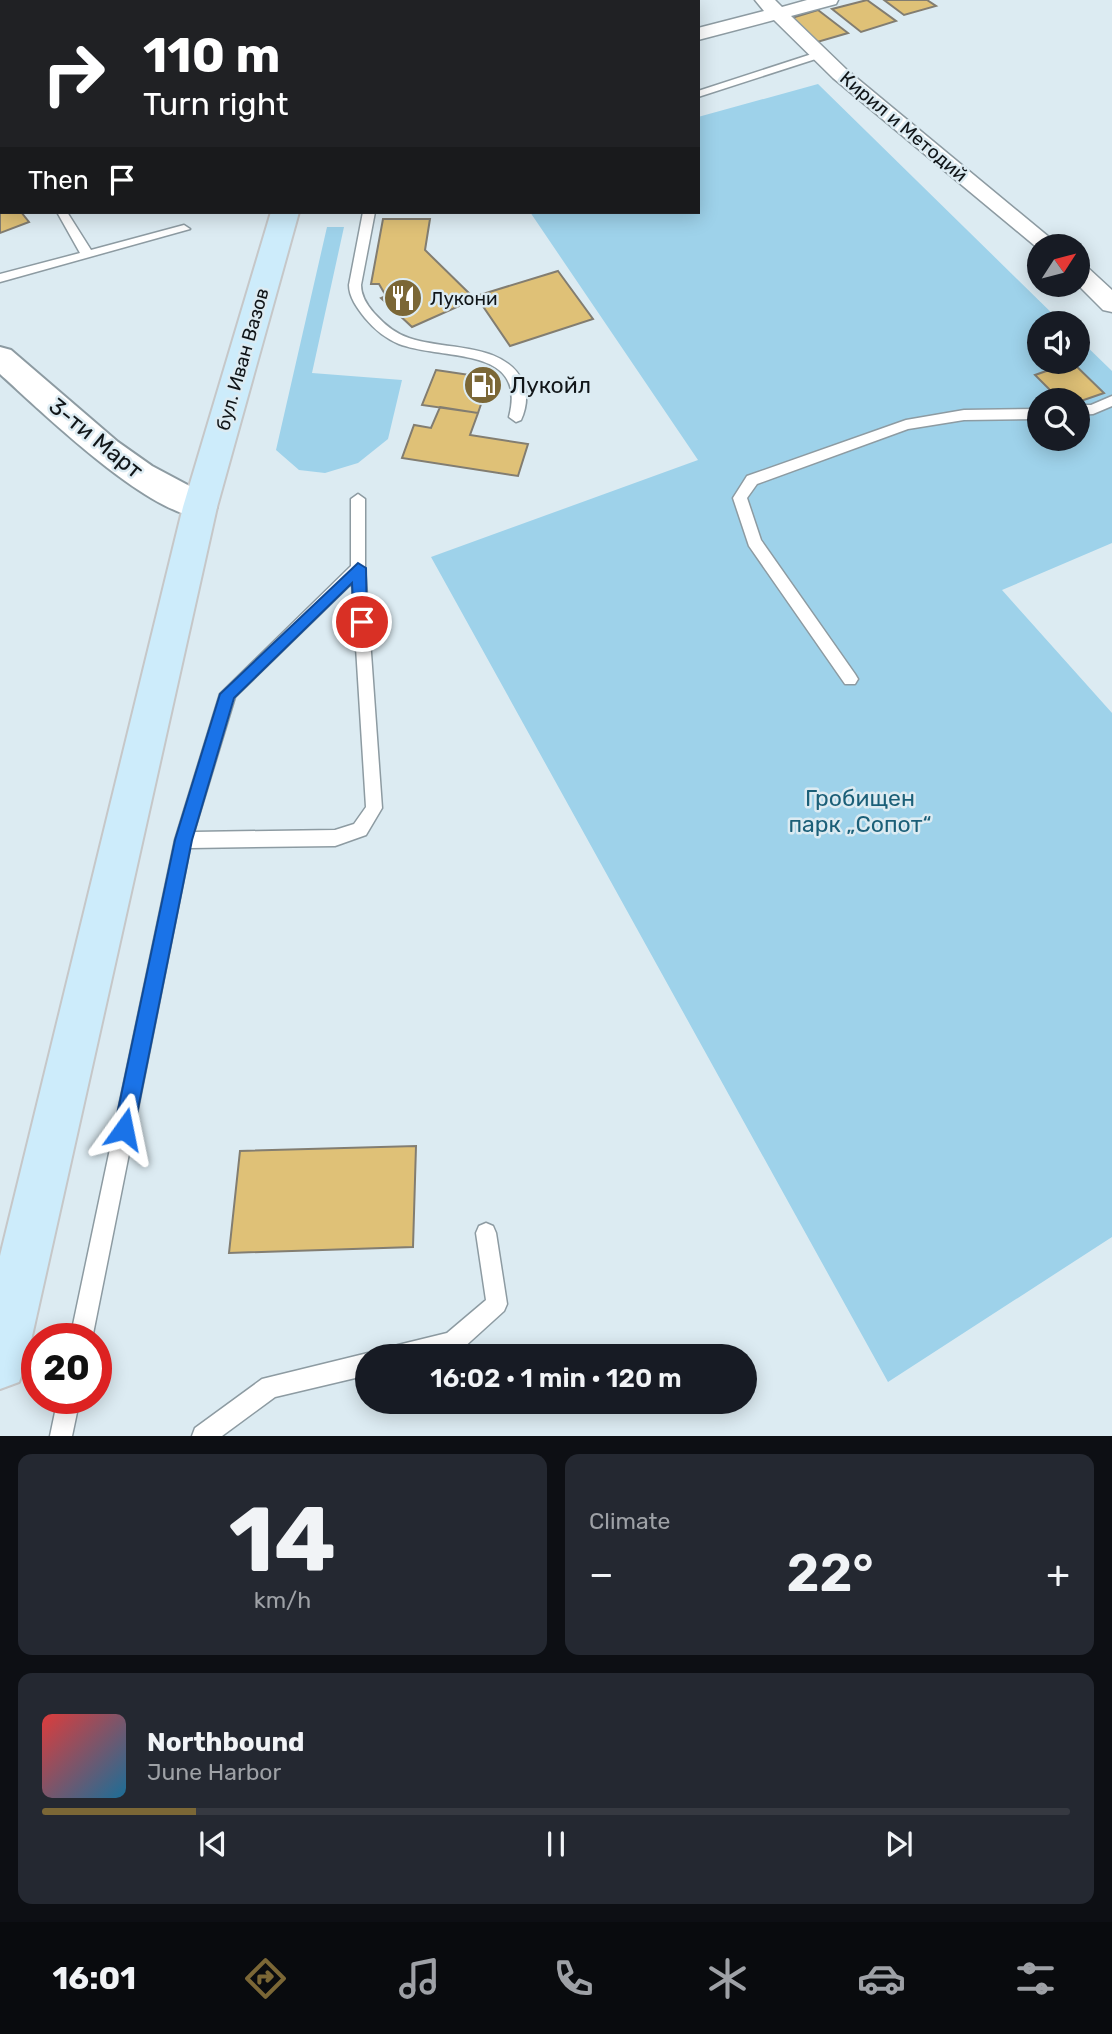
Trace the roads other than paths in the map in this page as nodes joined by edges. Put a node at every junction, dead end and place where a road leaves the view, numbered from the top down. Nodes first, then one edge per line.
1 (829, 0) edge
2 (770, 7) edge
3 (700, 33) edge
4 (821, 54) junction
5 (700, 93) edge
6 (63, 214) edge
7 (284, 214) edge
8 (369, 214) edge
9 (184, 229) dead end
10 (1034, 234) edge
11 (88, 254) junction
12 (0, 278) edge
13 (1090, 283) edge
14 (1112, 304) edge
15 (0, 357) edge
16 (1112, 401) edge
17 (1090, 409) edge
18 (1027, 414) edge
19 (516, 417) dead end
20 (358, 499) dead end
21 (200, 506) junction
22 (358, 568) junction
23 (850, 679) dead end
24 (183, 840) junction
25 (486, 1233) dead end
26 (84, 1323) edge
27 (445, 1344) edge
28 (0, 1363) edge
29 (355, 1367) edge
30 (66, 1414) edge
31 (61, 1436) edge
32 (203, 1436) edge

1 - 2 street
2 - 3 street
2 - 4 street, Кирил и Методий
4 - 5 lane
4 - 10 street, Кирил и Методий
6 - 11 lane
7 - 21 main road, бул. Иван Вазов
8 - 19 lane
9 - 11 lane
11 - 12 lane
13 - 14 street
15 - 21 street, 3-ти Март
16 - 17 lane
18 - 23 lane
20 - 22 lane
21 - 28 main road, бул. Иван Вазов
22 - 24 lane
22 - 24 lane
24 - 26 lane
25 - 27 lane
29 - 32 lane
30 - 31 lane

